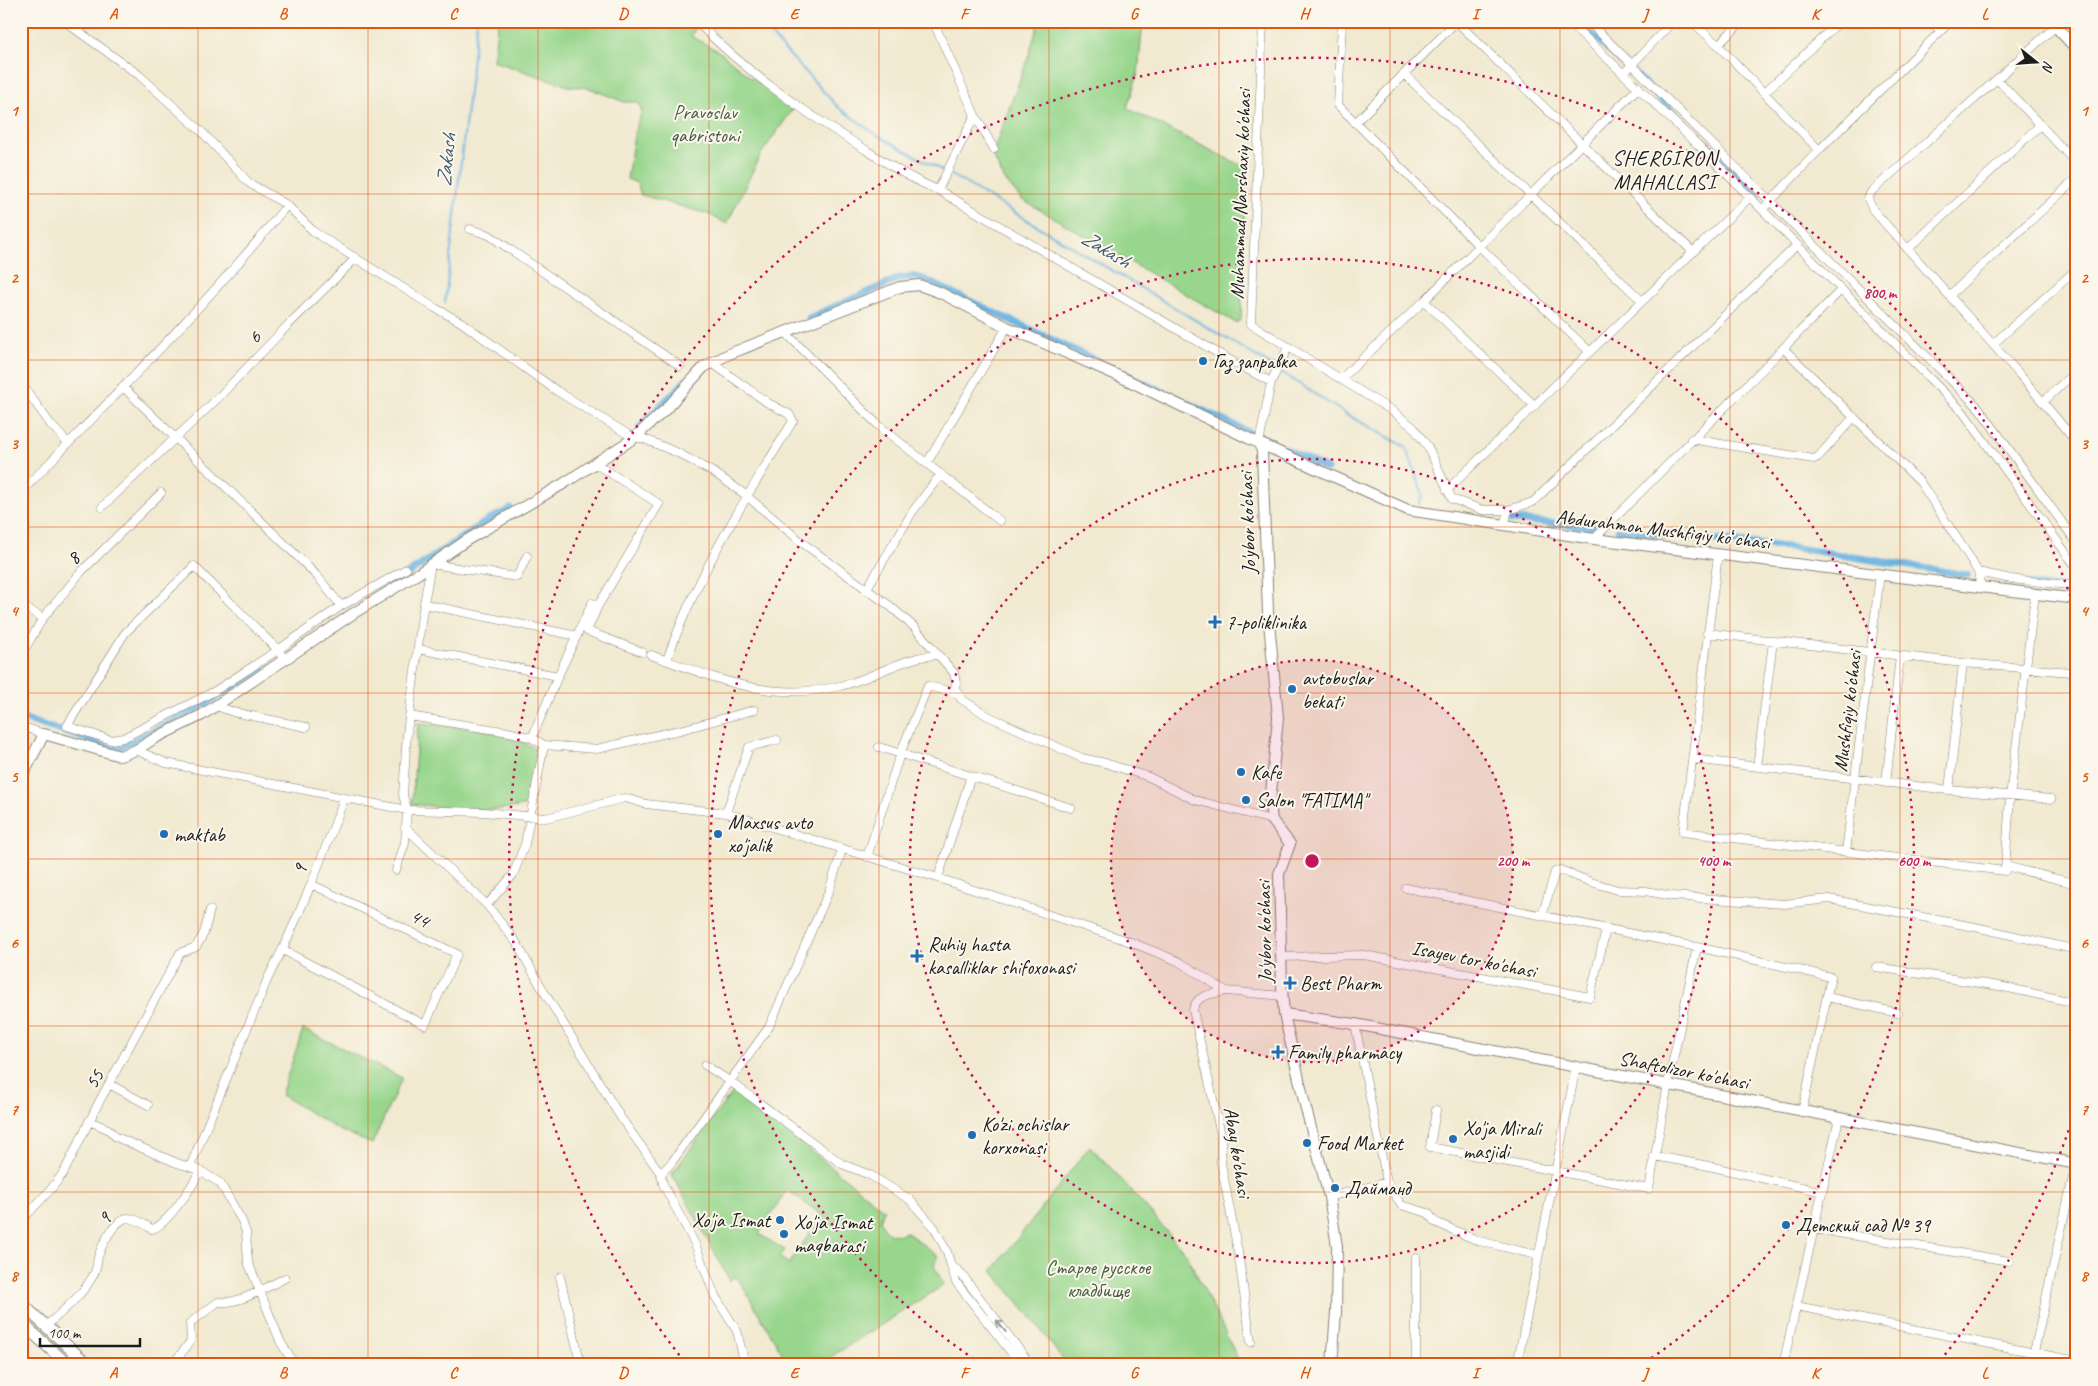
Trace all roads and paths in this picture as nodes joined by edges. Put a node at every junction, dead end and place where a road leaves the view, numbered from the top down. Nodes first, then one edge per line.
1 (64, 21) edge
2 (933, 21) edge
3 (1263, 21) edge
4 (1342, 21) edge
5 (1457, 21) edge
6 (1568, 21) edge
7 (1588, 21) edge
8 (1673, 21) edge
9 (1691, 21) edge
10 (1742, 21) edge
11 (1840, 21) edge
12 (1931, 21) edge
13 (1951, 21) edge
14 (2053, 24) edge
15 (700, 25) dead end
16 (1940, 31) junction
17 (1718, 46) junction
18 (2077, 49) edge
19 (1633, 64) junction
20 (1624, 73) junction
21 (1404, 74) junction
22 (1997, 79) junction
23 (1639, 87) junction
24 (1764, 93) junction
25 (975, 115) junction
26 (1355, 123) junction
27 (2040, 125) junction
28 (1582, 143) junction
29 (994, 149) dead end
30 (1819, 150) junction
31 (2077, 164) edge
32 (2077, 178) edge
33 (938, 190) junction
34 (1531, 194) junction
35 (1750, 197) junction
36 (1771, 200) junction
37 (287, 205) junction
38 (1763, 209) junction
39 (470, 229) dead end
40 (1798, 245) junction
41 (1478, 246) junction
42 (1908, 248) junction
43 (1693, 252) junction
44 (356, 258) junction
45 (2077, 269) edge
46 (1841, 290) junction
47 (1950, 295) junction
48 (1424, 301) junction
49 (1642, 301) junction
50 (1007, 327) junction
51 (785, 332) junction
52 (1993, 344) junction
53 (1783, 348) junction
54 (1286, 350) junction
55 (1590, 352) junction
56 (712, 363) junction
57 (680, 366) dead end
58 (2077, 370) edge
59 (1341, 379) junction
60 (1271, 382) junction
61 (21, 384) edge
62 (123, 387) junction
63 (2043, 402) junction
64 (1535, 406) junction
65 (1854, 417) junction
66 (633, 437) junction
67 (175, 439) junction
68 (1691, 439) junction
69 (1259, 441) junction
70 (68, 443) junction
71 (2077, 443) edge
72 (927, 463) junction
73 (596, 464) junction
74 (941, 474) junction
75 (1447, 490) junction
76 (21, 492) edge
77 (161, 492) dead end
78 (747, 496) junction
79 (102, 507) dead end
80 (1508, 510) junction
81 (1000, 521) dead end
82 (1504, 526) junction
83 (1594, 539) junction
84 (2077, 543) edge
85 (1718, 555) junction
86 (527, 556) dead end
87 (431, 564) junction
88 (2077, 568) edge
89 (406, 569) dead end
90 (1978, 572) junction
91 (1880, 574) junction
92 (2077, 578) edge
93 (1981, 588) junction
94 (866, 590) junction
95 (2035, 594) junction
96 (2077, 599) edge
97 (424, 604) junction
98 (21, 605) edge
99 (341, 606) junction
100 (598, 606) junction
101 (43, 618) junction
102 (1707, 633) junction
103 (576, 636) junction
104 (1773, 641) junction
105 (418, 649) junction
106 (642, 652) dead end
107 (1870, 652) junction
108 (281, 654) junction
109 (21, 655) edge
110 (651, 655) dead end
111 (938, 655) junction
112 (1900, 656) junction
113 (667, 660) junction
114 (1963, 663) junction
115 (2026, 669) junction
116 (2071, 672) dead end
117 (558, 676) junction
118 (956, 692) junction
119 (216, 706) junction
120 (754, 710) dead end
121 (409, 716) junction
122 (21, 726) edge
123 (67, 726) junction
124 (306, 727) dead end
125 (44, 734) junction
126 (58, 736) junction
127 (532, 738) junction
128 (777, 740) dead end
129 (544, 745) junction
130 (879, 747) dead end
131 (136, 750) junction
132 (900, 754) junction
133 (1692, 759) junction
134 (1757, 767) junction
135 (971, 776) junction
136 (21, 779) edge
137 (1855, 779) junction
138 (1886, 783) junction
139 (1948, 790) junction
140 (2010, 796) junction
141 (344, 799) junction
142 (2050, 799) dead end
143 (1071, 808) dead end
144 (407, 810) junction
145 (726, 813) junction
146 (531, 817) junction
147 (1272, 820) junction
148 (406, 827) junction
149 (842, 850) junction
150 (1846, 852) junction
151 (867, 857) junction
152 (2005, 866) junction
153 (396, 870) dead end
154 (938, 878) junction
155 (311, 884) junction
156 (2077, 884) edge
157 (1406, 888) dead end
158 (487, 905) junction
159 (210, 910) dead end
160 (1542, 916) junction
161 (1606, 929) junction
162 (1697, 947) junction
163 (283, 950) junction
164 (2077, 950) edge
165 (1281, 957) junction
166 (1876, 967) dead end
167 (1226, 991) junction
168 (1283, 996) junction
169 (1827, 997) junction
170 (2077, 1003) edge
171 (1898, 1013) dead end
172 (1284, 1014) junction
173 (1355, 1024) junction
174 (705, 1065) dead end
175 (1576, 1067) junction
176 (730, 1082) junction
177 (109, 1084) junction
178 (1668, 1084) junction
179 (148, 1105) dead end
180 (1436, 1110) dead end
181 (1802, 1112) junction
182 (1839, 1118) junction
183 (89, 1121) junction
184 (1654, 1156) junction
185 (2076, 1162) edge
186 (190, 1167) junction
187 (199, 1170) junction
188 (1556, 1171) junction
189 (661, 1174) junction
190 (1387, 1182) junction
191 (1823, 1192) junction
192 (1329, 1196) junction
193 (21, 1221) edge
194 (1814, 1229) junction
195 (1538, 1255) junction
196 (1416, 1258) dead end
197 (2009, 1260) dead end
198 (951, 1266) junction
199 (560, 1277) dead end
200 (285, 1278) dead end
201 (259, 1291) junction
202 (21, 1303) edge
203 (1796, 1306) junction
204 (21, 1322) edge
205 (46, 1326) junction
206 (1251, 1342) dead end
207 (2034, 1352) junction
208 (2077, 1361) edge
209 (68, 1365) edge
210 (88, 1365) edge
211 (172, 1365) edge
212 (295, 1365) edge
213 (581, 1365) edge
214 (745, 1365) edge
215 (1021, 1365) edge
216 (1031, 1365) edge
217 (1332, 1365) edge
218 (1416, 1365) edge
219 (1517, 1365) edge
220 (1783, 1365) edge

1 - 37 street
2 - 25 street
3 - 54 street, Muhammad Narshaxiy ko'chasi
4 - 26 street
5 - 21 street
5 - 28 street
6 - 20 street
7 - 19 street
8 - 19 street
9 - 17 street
10 - 17 street
11 - 24 street
12 - 16 street
13 - 16 street
14 - 18 main road
14 - 22 street
15 - 33 street
16 - 30 street
17 - 24 street
19 - 20 street
19 - 36 street
20 - 23 street
21 - 26 street
21 - 34 street
22 - 27 street
22 - 42 street
23 - 28 street
23 - 35 street
24 - 30 street
25 - 29 street
25 - 33 street
26 - 41 street
27 - 31 street
27 - 42 street
28 - 34 street
28 - 43 street
30 - 36 street
32 - 47 street
33 - 60 street
34 - 41 street
34 - 49 street
35 - 38 street
35 - 43 street
36 - 38 street
36 - 84 street
37 - 44 street
37 - 62 street
38 - 40 street
39 - 57 street
40 - 46 street
40 - 80 street
41 - 48 street
41 - 55 street
42 - 47 street
43 - 49 street
44 - 66 street
44 - 67 street, 6
45 - 52 street
46 - 53 street
46 - 88 street
47 - 52 street
48 - 59 street
48 - 64 street
49 - 55 street
50 - 51 street, Abdurahmon Mushfiqiy koʻchasi
50 - 69 street, Abdurahmon Mushfiqiy koʻchasi
50 - 72 street
51 - 56 street, Abdurahmon Mushfiqiy koʻchasi
51 - 72 street
52 - 63 street
53 - 65 street
53 - 68 street
54 - 59 street
54 - 60 street
55 - 64 street
56 - 66 street, Abdurahmon Mushfiqiy koʻchasi
56 - 78 street
58 - 63 street
59 - 75 street
60 - 69 street
61 - 70 street
62 - 67 street
62 - 70 street
63 - 71 street
64 - 75 street
65 - 68 street
65 - 90 street
66 - 73 street, Abdurahmon Mushfiqiy koʻchasi
66 - 78 street
67 - 79 street, 6
67 - 99 street
68 - 83 street
69 - 82 street, Abdurahmon Mushfiqiy koʻchasi
69 - 147 street, Jo'ybor ko'chasi
70 - 76 street
72 - 74 street
73 - 87 street, Abdurahmon Mushfiqiy koʻchasi
73 - 100 street
74 - 81 street
74 - 94 street
75 - 80 street
77 - 101 street, 8
78 - 94 street
78 - 113 street
80 - 82 street
82 - 83 street, Abdurahmon Mushfiqiy koʻchasi
83 - 85 street, Abdurahmon Mushfiqiy koʻchasi
85 - 91 street, Abdurahmon Mushfiqiy koʻchasi
85 - 102 street
86 - 87 street
87 - 97 street
87 - 108 street, Abdurahmon Mushfiqiy koʻchasi
89 - 99 street
90 - 92 street
90 - 93 street
91 - 93 street, Abdurahmon Mushfiqiy koʻchasi
91 - 107 street, Mushfiqiy ko'chasi
93 - 95 street, Abdurahmon Mushfiqiy koʻchasi
94 - 111 street
95 - 96 street, Abdurahmon Mushfiqiy koʻchasi
95 - 115 street
97 - 103 street
97 - 105 street
98 - 101 street
99 - 108 street
100 - 103 street
100 - 106 street
101 - 109 street, 8
102 - 104 street
102 - 133 street
103 - 117 street
104 - 107 street
104 - 134 street
105 - 117 street
105 - 121 street
107 - 112 street
107 - 137 street, Mushfiqiy ko'chasi
108 - 119 street, Abdurahmon Mushfiqiy koʻchasi
108 - 123 street
108 - 123 street
110 - 113 street
111 - 113 street
111 - 118 street
112 - 114 street
112 - 138 street
114 - 115 street
114 - 139 street
115 - 116 street
115 - 140 street
117 - 127 street
118 - 132 street
118 - 147 street
119 - 124 street
119 - 131 street, Abdurahmon Mushfiqiy koʻchasi
120 - 129 street
121 - 127 street
121 - 144 street
122 - 125 street
123 - 126 street
125 - 126 street, Abdurahmon Mushfiqiy koʻchasi
125 - 136 street
126 - 131 street, Abdurahmon Mushfiqiy koʻchasi
127 - 129 street
128 - 145 street
129 - 146 street
130 - 132 street
131 - 141 street
132 - 135 street
132 - 151 street
133 - 134 street
133 - 150 street
134 - 137 street
135 - 143 street
135 - 154 street
137 - 138 street
137 - 150 street, Mushfiqiy ko'chasi
138 - 139 street
139 - 140 street
140 - 142 street
140 - 152 street
141 - 144 street
141 - 155 street, 9
144 - 146 street
144 - 148 street
145 - 146 street
145 - 149 street
146 - 158 street
147 - 165 street, Jo'ybor ko'chasi
148 - 153 street
148 - 158 street
149 - 151 street
149 - 176 street
150 - 152 street
151 - 154 street
152 - 156 street
154 - 167 street
155 - 163 street, 9
155 - 163 street, 44
157 - 160 street
158 - 189 street
159 - 177 street, 55
160 - 161 street
160 - 164 street
161 - 162 street
161 - 165 street, Isayev tor ko'chasi
162 - 169 street
162 - 178 street
163 - 186 street, 9
165 - 168 street, Jo'ybor ko'chasi
166 - 170 street
167 - 168 street
167 - 206 street, Abay ko'chasi
168 - 172 street, Jo'ybor ko'chasi
169 - 171 street
169 - 181 street
172 - 173 street, Shaftolizor ko'chasi
172 - 192 street, Jo'ybor ko'chasi
173 - 175 street, Shaftolizor ko'chasi
173 - 190 street
174 - 176 street
175 - 178 street, Shaftolizor ko'chasi
175 - 188 street
176 - 189 street
176 - 198 street
177 - 179 street
177 - 183 street, 55
178 - 181 street, Shaftolizor ko'chasi
178 - 184 street
180 - 188 street
181 - 182 street, Shaftolizor ko'chasi
182 - 185 street, Shaftolizor ko'chasi
182 - 191 street
183 - 186 street
183 - 193 street, 55
184 - 188 street
184 - 191 street
185 - 207 street
186 - 187 street
187 - 201 street
187 - 205 street, 9
188 - 195 street
189 - 214 street
190 - 192 street
190 - 195 street
191 - 194 street
192 - 217 street, Jo'ybor ko'chasi
194 - 197 street
194 - 203 street
195 - 219 street
196 - 218 street
198 - 215 street
216 -> 198 street
199 - 213 street
200 - 201 street
201 - 211 street
201 - 212 street
202 - 205 main road
203 - 207 street
203 - 220 street
204 - 209 main road
205 - 210 main road
207 - 208 street

